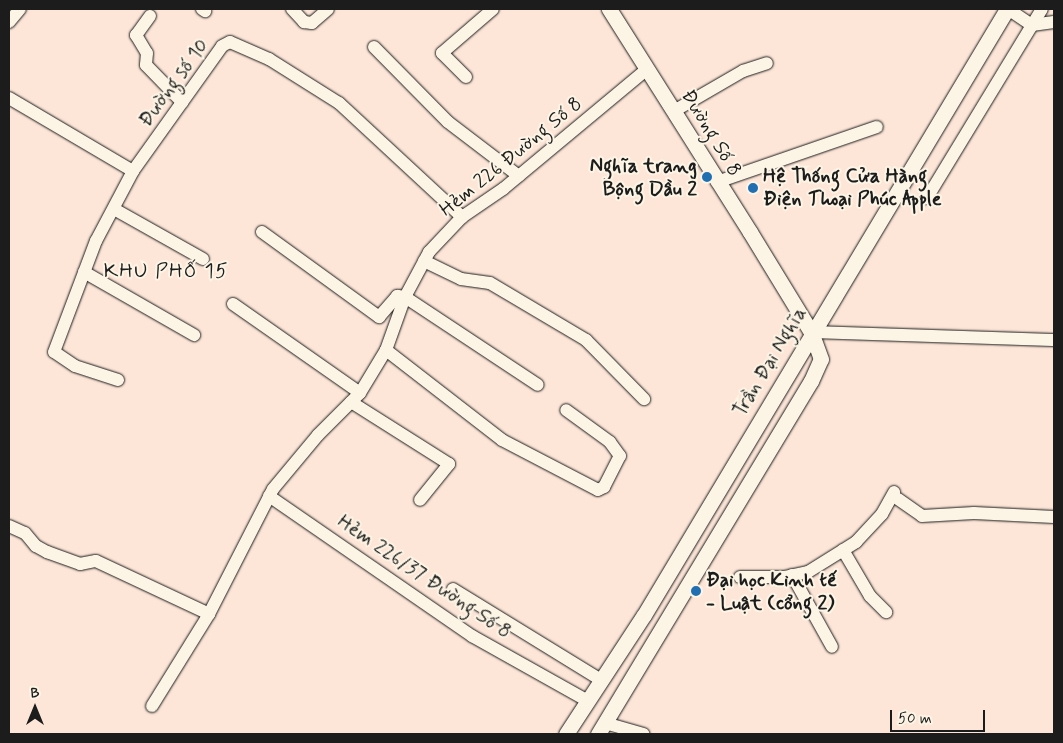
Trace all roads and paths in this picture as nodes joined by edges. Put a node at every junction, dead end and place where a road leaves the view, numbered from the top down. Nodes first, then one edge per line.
1 (20, 9) edge
2 (292, 9) edge
3 (328, 9) edge
4 (494, 9) edge
5 (609, 9) edge
6 (1008, 9) edge
7 (1042, 9) edge
8 (150, 16) dead end
9 (9, 22) edge
10 (1054, 22) edge
11 (1032, 25) junction
12 (374, 47) dead end
13 (767, 63) dead end
14 (648, 68) junction
15 (466, 77) dead end
16 (9, 98) edge
17 (182, 102) junction
18 (674, 111) junction
19 (877, 127) dead end
20 (133, 171) junction
21 (519, 176) junction
22 (717, 182) junction
23 (926, 198) dead end
24 (114, 209) junction
25 (462, 216) junction
26 (262, 232) dead end
27 (203, 259) dead end
28 (424, 260) junction
29 (84, 272) junction
30 (405, 297) junction
31 (233, 304) dead end
32 (811, 332) junction
33 (194, 335) dead end
34 (1054, 340) edge
35 (386, 350) junction
36 (821, 359) joint
37 (118, 380) dead end
38 (538, 385) dead end
39 (360, 393) junction
40 (644, 399) dead end
41 (351, 402) junction
42 (566, 410) dead end
43 (269, 496) junction
44 (420, 500) dead end
45 (1054, 517) edge
46 (9, 526) edge
47 (843, 550) junction
48 (792, 575) junction
49 (740, 577) dead end
50 (453, 590) dead end
51 (886, 612) dead end
52 (209, 614) junction
53 (634, 631) junction
54 (653, 644) junction
55 (832, 647) dead end
56 (601, 680) junction
57 (588, 701) junction
58 (152, 706) dead end
59 (601, 728) edge
60 (566, 734) edge
61 (643, 734) edge

1 - 9 street
2 - 3 street
4 - 15 street
5 - 14 street, Đường Số 8
6 - 11 street
6 - 32 street, Trần Đại Nghĩa
7 - 11 street
8 - 17 street
10 - 11 street
11 - 23 street
12 - 21 street
13 - 18 street
14 - 18 street, Đường Số 8
14 - 21 street, Hẻm 226 Đường Số 8
16 - 20 street
17 - 20 street, Đường số 10
17 - 25 street, Đường số 10
18 - 22 street, Đường Số 8
19 - 22 street
20 - 24 street, Đường số 10
21 - 25 street, Hẻm 226 Đường Số 8
22 - 32 street, Đường Số 8
24 - 27 street
24 - 29 street, Đường số 10
25 - 28 street, Hẻm 226 Đường Số 8
26 - 30 street
28 - 30 street, Hẻm 226 Đường Số 8
28 - 40 street
29 - 33 street
29 - 37 street, Đường số 10
30 - 35 street, Hẻm 226 Đường Số 8
30 - 38 street
31 - 39 street
32 - 34 street
32 - 36 street, Đường Số 8
32 - 53 street, Trần Đại Nghĩa
35 - 39 street, Hẻm 226 Đường Số 8
35 - 42 street
36 - 54 street, Trần Đại Nghĩa
39 - 41 street, Hẻm 226 Đường Số 8
41 - 43 street, Hẻm 226 Đường Số 8
41 - 44 street
43 - 52 street, Hẻm 226 Đường Số 8
43 - 57 street, Hẻm 226/37 Đường Số 8
45 - 47 street
46 - 52 street
47 - 48 street
47 - 51 street
48 - 49 street
48 - 55 street
50 - 56 street
52 - 58 street, Hẻm 226 Đường Số 8
53 - 54 street
53 - 56 street, Trần Đại Nghĩa
54 - 59 street, Trần Đại Nghĩa
56 - 57 street, Trần Đại Nghĩa
57 - 60 street, Trần Đại Nghĩa
59 - 61 street

